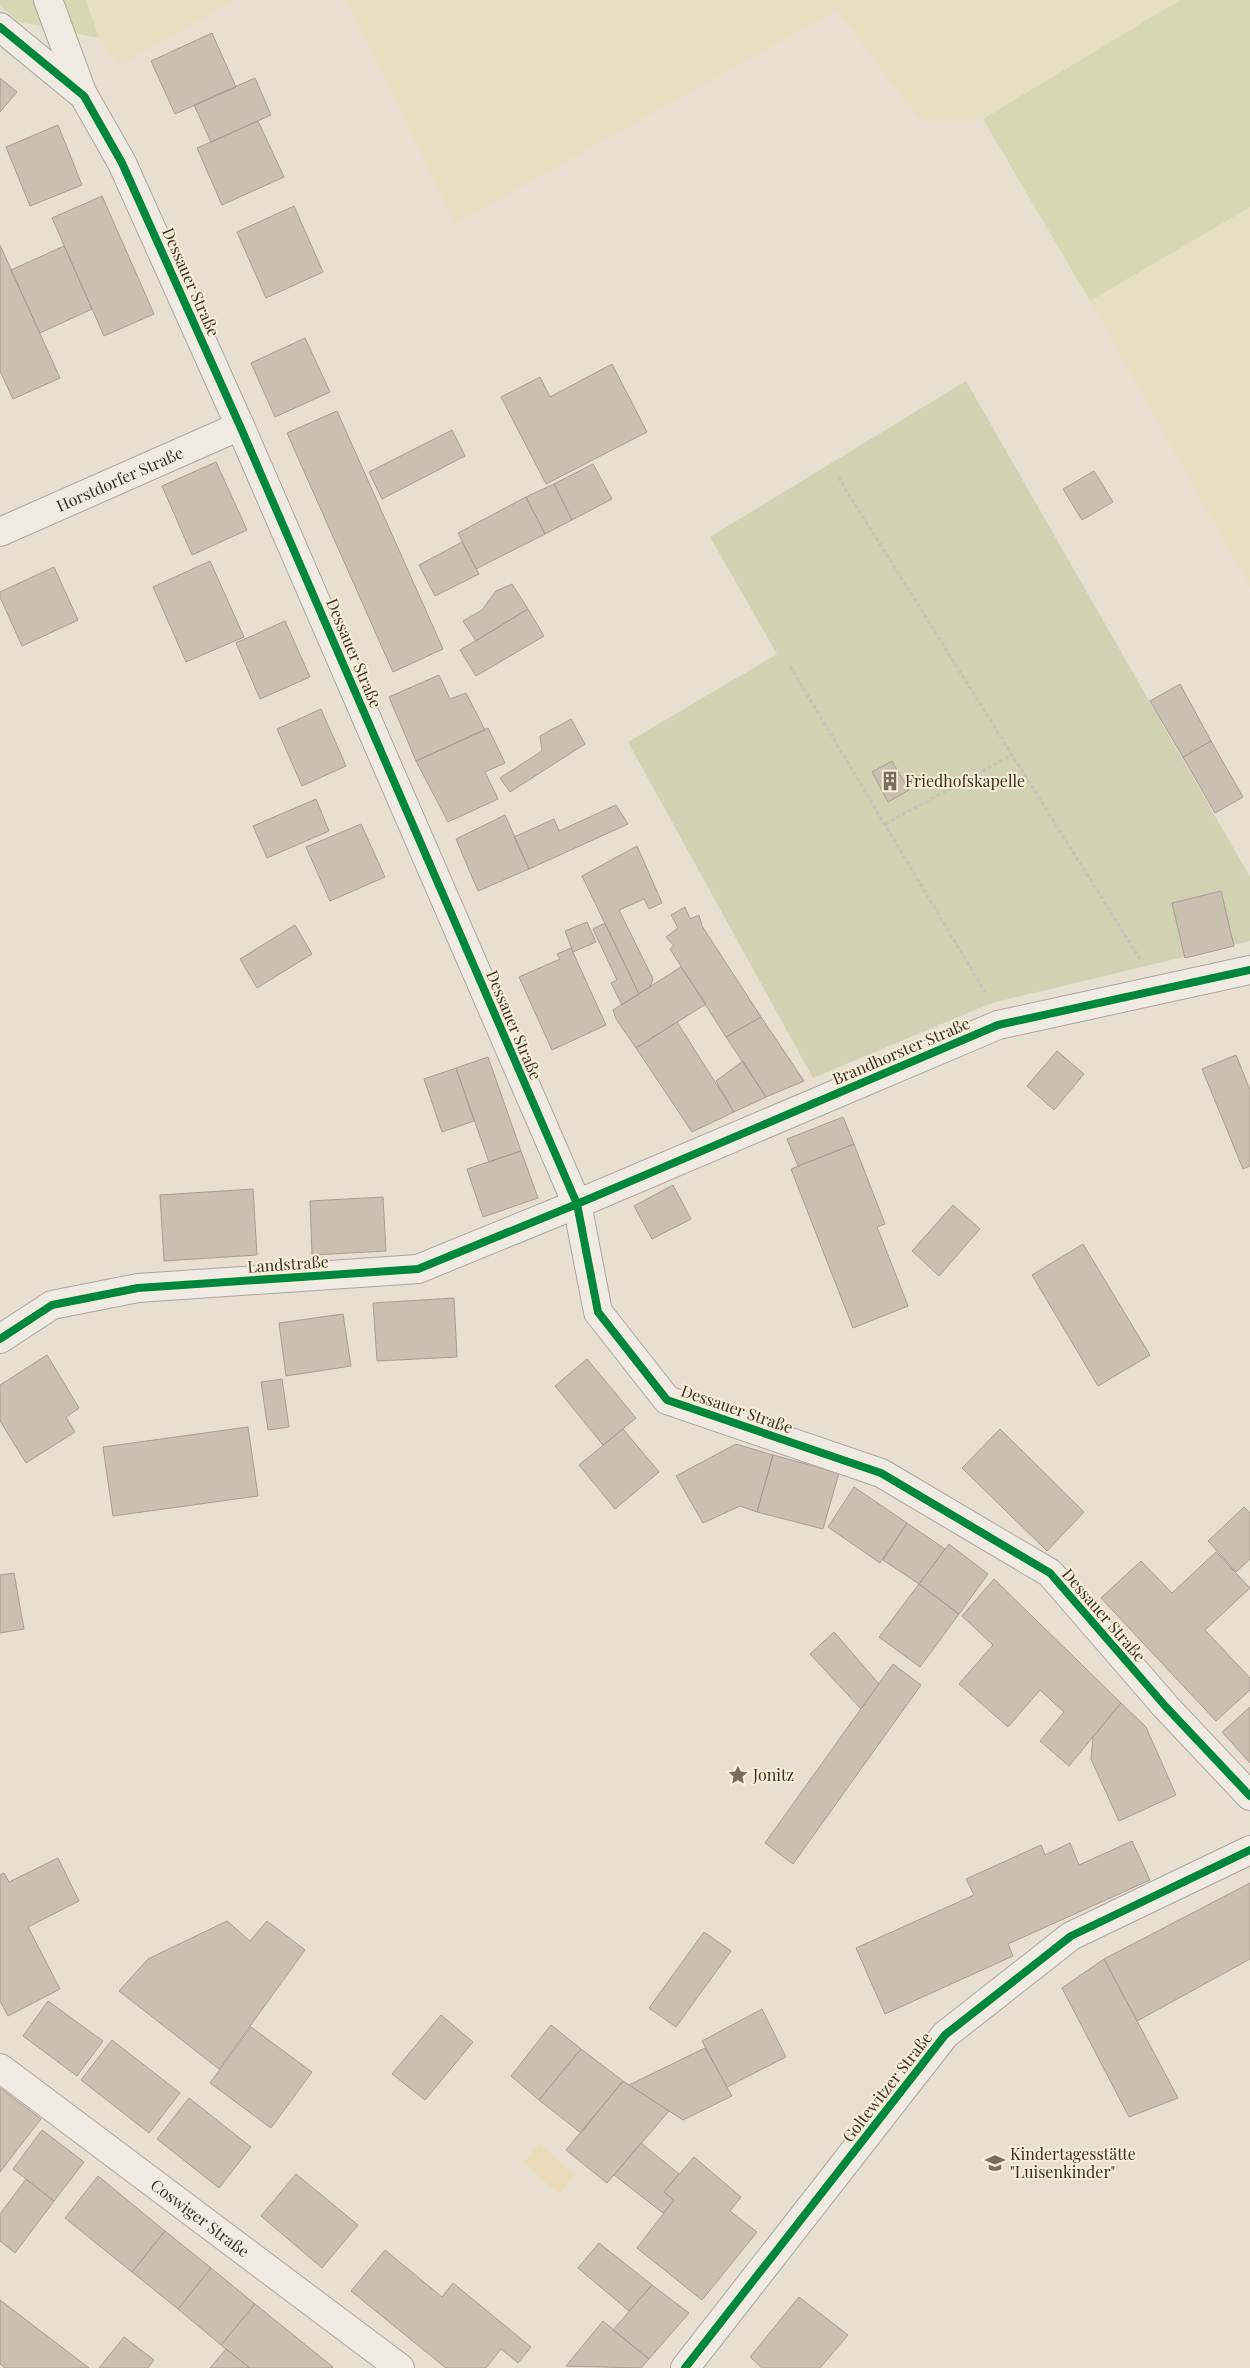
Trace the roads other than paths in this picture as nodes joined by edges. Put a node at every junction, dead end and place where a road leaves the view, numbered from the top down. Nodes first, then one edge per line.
1 (48, 0) edge
2 (0, 27) edge
3 (84, 96) junction
4 (240, 426) junction
5 (0, 532) edge
6 (1250, 970) edge
7 (577, 1204) junction
8 (0, 1338) edge
9 (1250, 1796) edge
10 (1250, 1850) edge
11 (0, 2068) edge
12 (400, 2368) edge
13 (685, 2368) edge

1 - 3 street
2 - 3 street, Dessauer Straße
3 - 4 street, Dessauer Straße
4 - 5 street, Horstdorfer Straße
4 - 7 street, Dessauer Straße
6 - 7 street, Brandhorster Straße
7 - 8 street, Landstraße
7 - 9 street, Dessauer Straße
10 - 13 street, Goltewitzer Straße
11 - 12 street, Coswiger Straße

